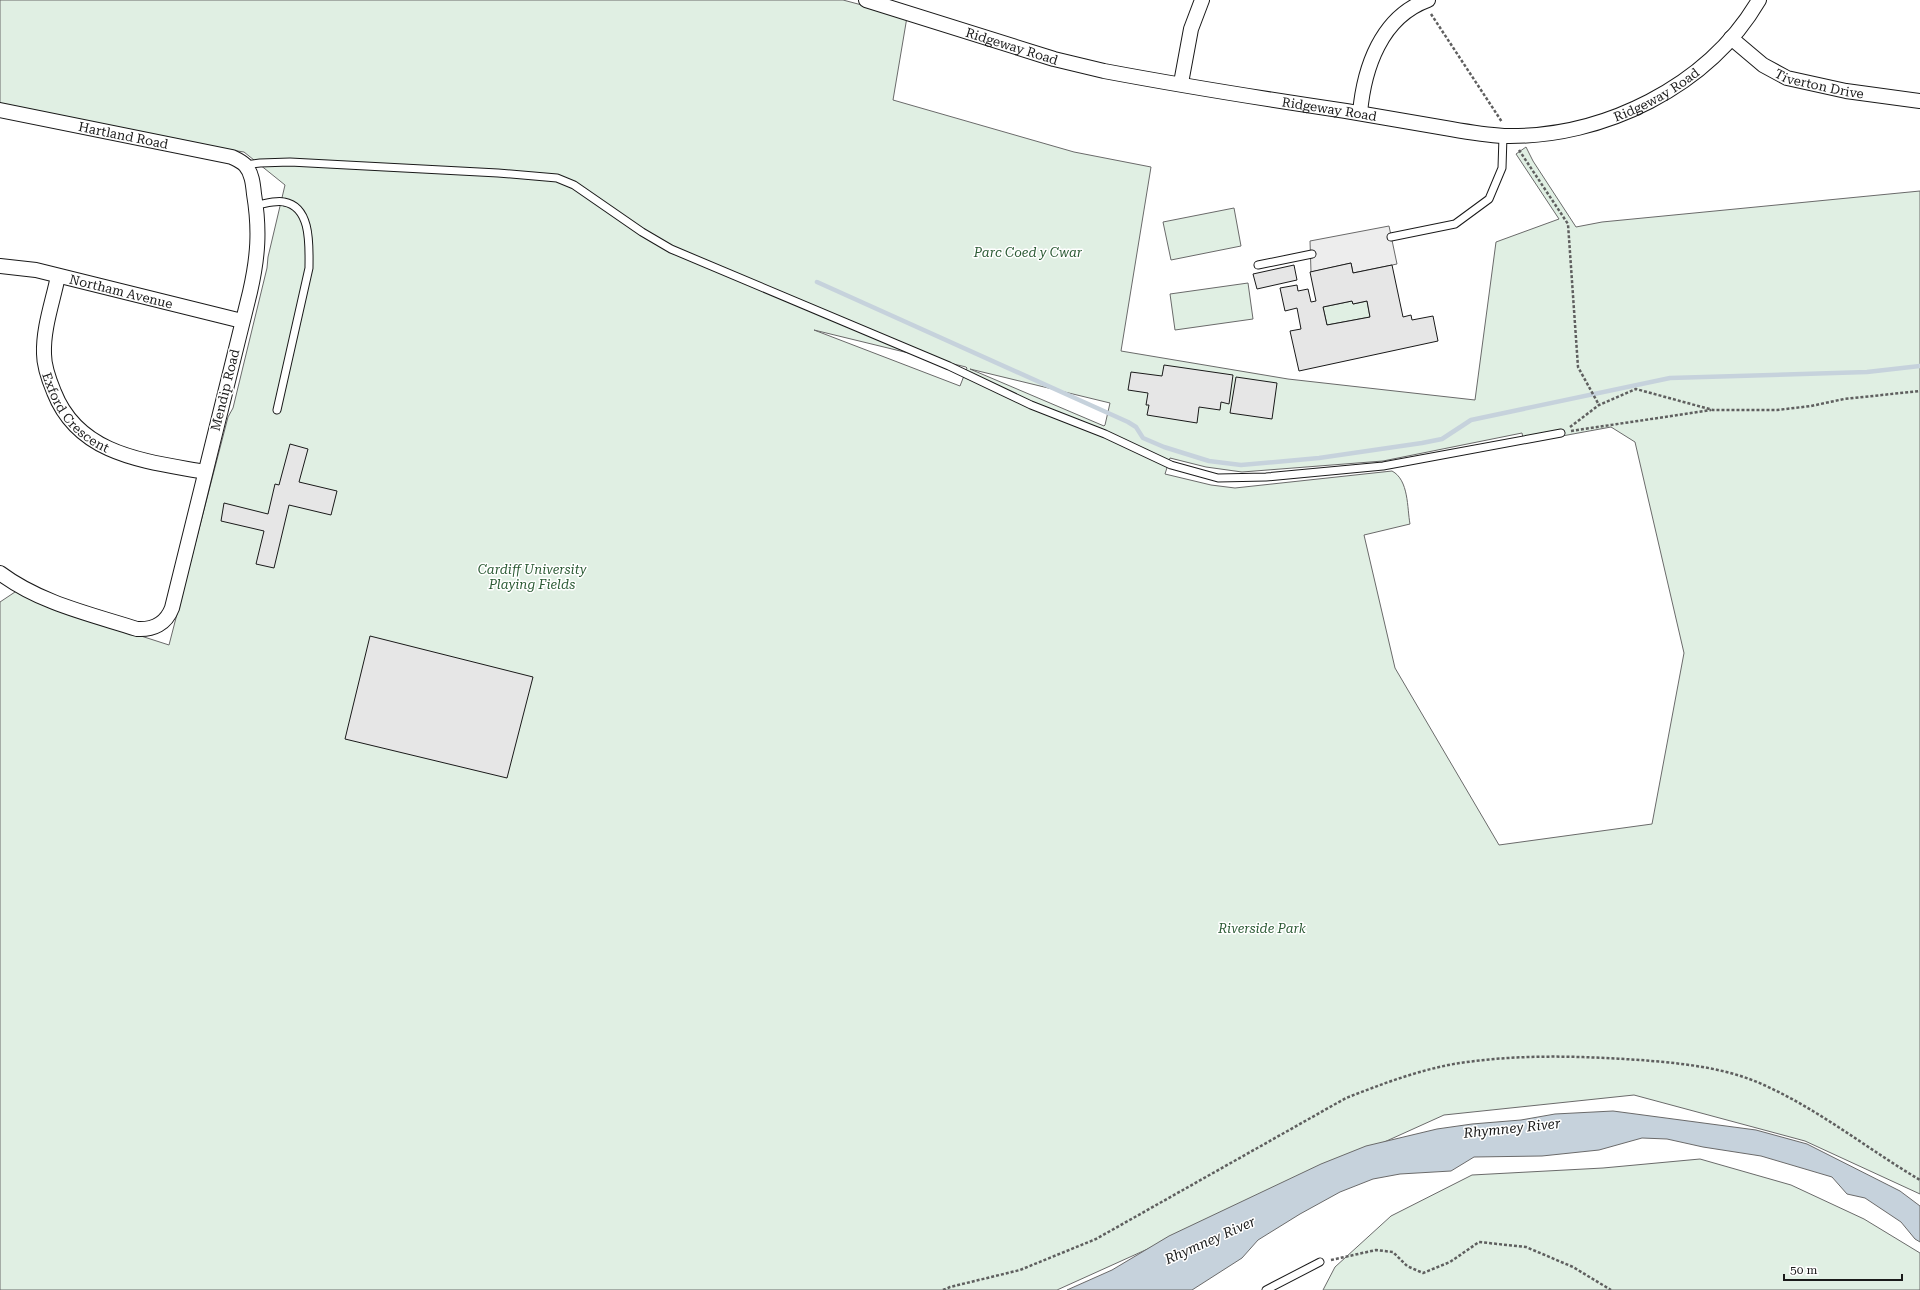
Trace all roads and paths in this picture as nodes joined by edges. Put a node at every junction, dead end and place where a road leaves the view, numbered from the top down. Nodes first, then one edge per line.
1 (866, 0) edge
2 (1202, 0) edge
3 (1759, 0) edge
4 (1425, 1) edge
5 (1731, 38) junction
6 (1181, 83) junction
7 (1920, 102) edge
8 (0, 110) edge
9 (1360, 113) junction
10 (1506, 136) junction
11 (245, 165) junction
12 (256, 205) junction
13 (1391, 238) dead end
14 (1312, 254) dead end
15 (1258, 265) dead end
16 (0, 266) edge
17 (58, 276) junction
18 (242, 321) junction
19 (1920, 391) edge
20 (1599, 405) junction
21 (277, 410) dead end
22 (1713, 410) junction
23 (1561, 433) junction
24 (205, 472) junction
25 (0, 573) edge
26 (1920, 1180) edge
27 (1320, 1262) joint
28 (943, 1290) edge
29 (1266, 1290) edge
30 (1611, 1290) edge

1 - 6 street, Ridgeway Road
2 - 6 street
3 - 5 street, Ridgeway Road
4 - 9 street
4 - 10 path
5 - 7 street, Tiverton Drive
5 - 10 street, Ridgeway Road
6 - 9 street, Ridgeway Road
8 - 11 street, Hartland Road
9 - 10 street, Ridgeway Road
10 - 13 lane
10 - 20 path
11 - 12 street, Mendip Road
11 - 23 lane
12 - 18 street, Mendip Road
12 - 21 lane
14 - 15 lane
16 - 17 street, Northam Avenue
17 - 18 street, Northam Avenue
17 - 24 street, Exford Crescent
18 - 24 street, Mendip Road
19 - 22 path
20 - 22 path
20 - 23 path
22 - 23 path
24 - 25 street, Mendip Road
26 - 28 path
27 - 29 lane
27 - 30 path

